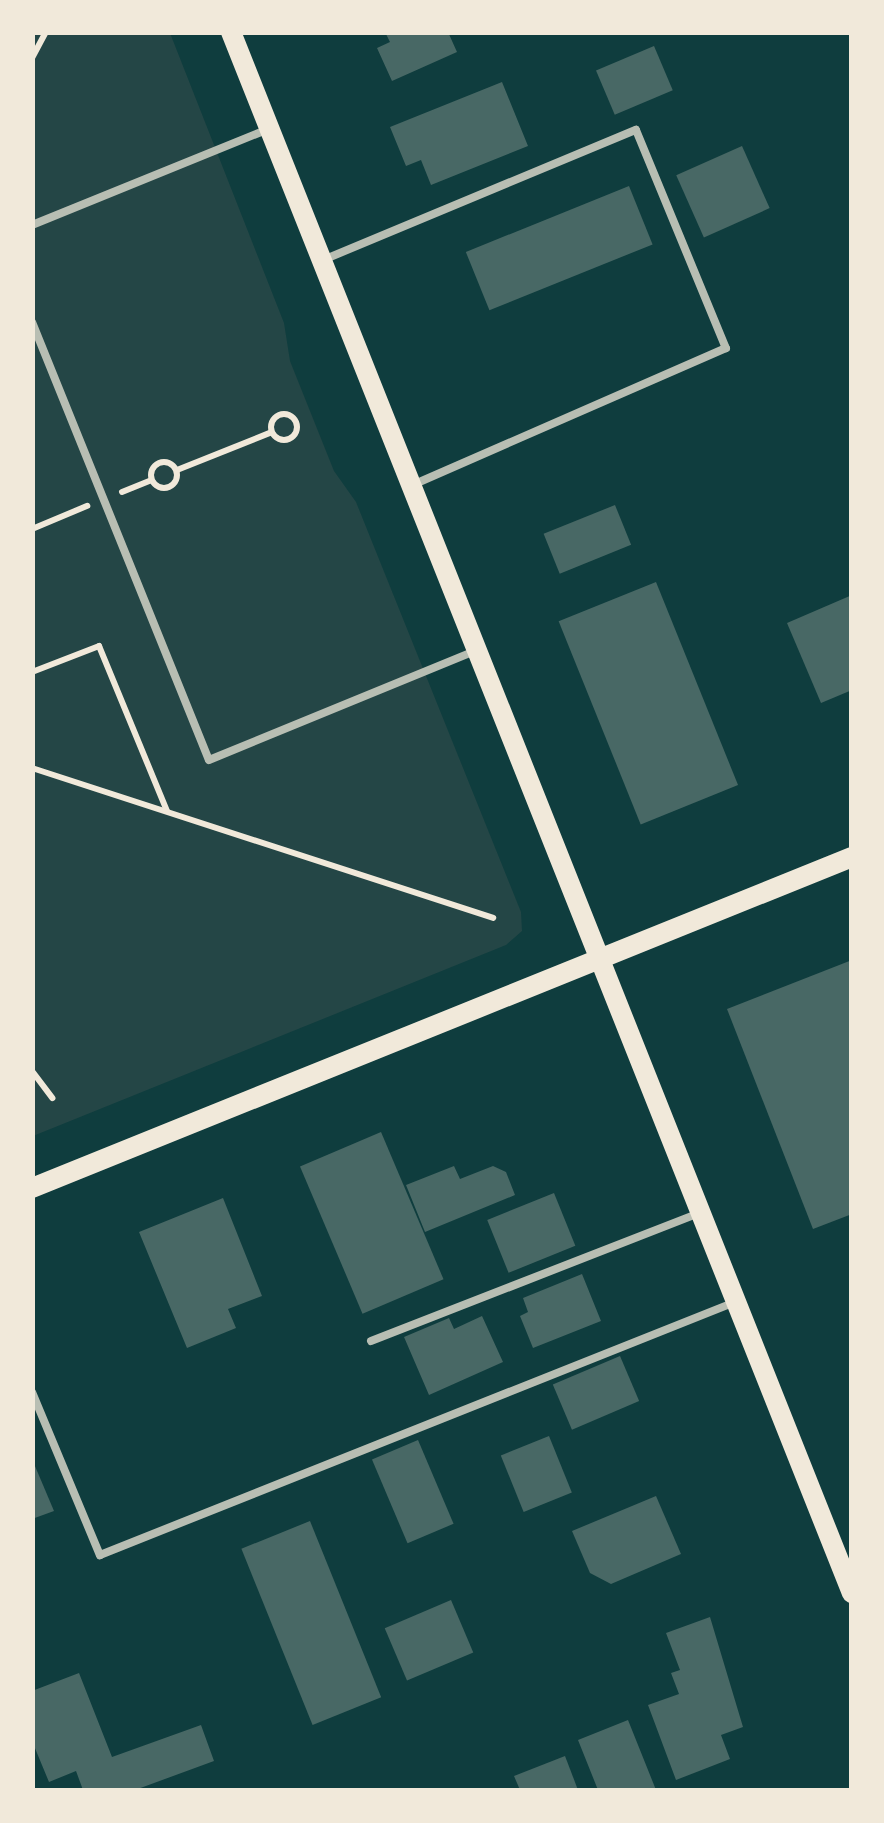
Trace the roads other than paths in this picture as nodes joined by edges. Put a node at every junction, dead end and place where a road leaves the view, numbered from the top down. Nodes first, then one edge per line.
1 (230, 32) edge
2 (269, 129) junction
3 (32, 224) edge
4 (322, 260) junction
5 (32, 322) edge
6 (413, 484) junction
7 (479, 649) junction
8 (852, 857) edge
9 (604, 958) junction
10 (32, 1188) edge
11 (703, 1211) junction
12 (738, 1300) junction
13 (371, 1341) dead end
14 (32, 1392) edge
15 (852, 1593) edge

1 - 2 main road
2 - 3 lane
2 - 4 main road
4 - 6 main road
4 - 6 lane
5 - 7 lane
6 - 7 main road
7 - 9 main road
8 - 9 main road
9 - 10 main road
9 - 11 main road
11 - 12 main road
11 - 13 lane
12 - 14 lane
12 - 15 main road

